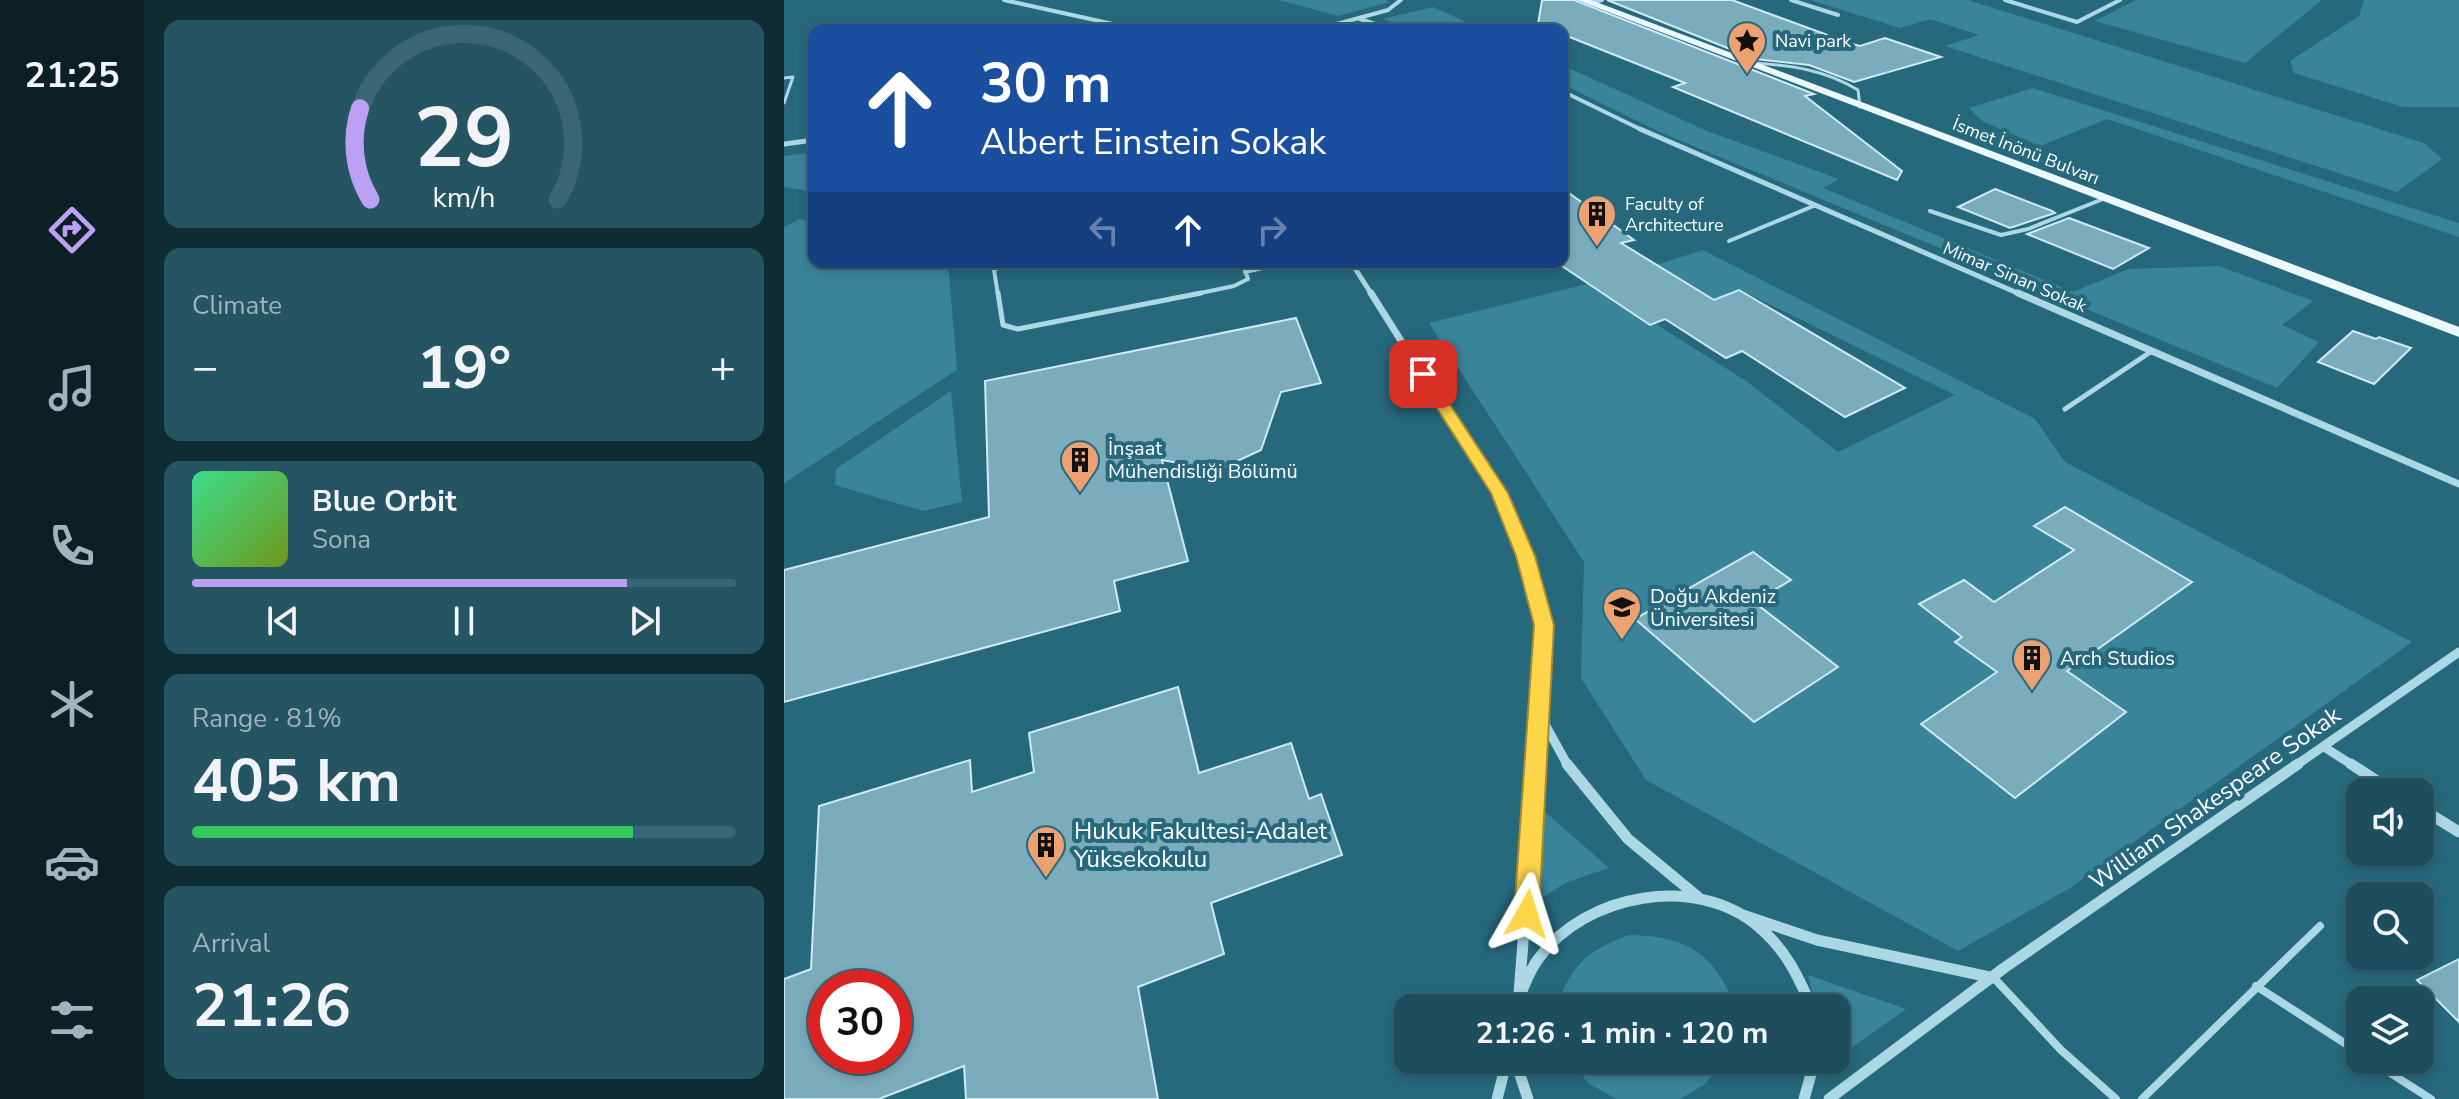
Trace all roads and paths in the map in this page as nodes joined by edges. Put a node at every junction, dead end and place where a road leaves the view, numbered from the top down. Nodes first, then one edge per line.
1 (1004, 0) edge
2 (1401, 0) edge
3 (1791, 0) edge
4 (2005, 0) edge
5 (2120, 0) edge
6 (1591, 1) edge
7 (1838, 15) dead end
8 (1359, 19) junction
9 (1113, 24) edge
10 (1339, 24) edge
11 (1374, 24) edge
12 (784, 78) edge
13 (1568, 94) edge
14 (784, 103) edge
15 (808, 141) edge
16 (784, 144) edge
17 (2103, 199) junction
18 (1816, 205) junction
19 (1930, 211) dead end
20 (1729, 241) dead end
21 (998, 268) edge
22 (1244, 268) edge
23 (1263, 268) edge
24 (1355, 268) edge
25 (1245, 272) junction
26 (2459, 332) edge
27 (2152, 351) junction
28 (2065, 409) dead end
29 (2459, 484) edge
30 (2459, 652) edge
31 (1539, 712) junction
32 (2324, 747) junction
33 (2372, 778) edge
34 (2434, 817) edge
35 (2459, 832) edge
36 (1701, 900) junction
37 (1734, 912) junction
38 (2320, 926) dead end
39 (1994, 978) junction
40 (2256, 986) junction
41 (1519, 993) joint
42 (1806, 994) edge
43 (2346, 1044) edge
44 (1503, 1074) edge
45 (1520, 1074) edge
46 (1811, 1074) edge
47 (2392, 1074) edge
48 (1497, 1099) edge
49 (1528, 1099) edge
50 (1804, 1099) edge
51 (1829, 1099) edge
52 (2116, 1099) edge
53 (2142, 1099) edge
54 (2431, 1099) edge

1 - 9 street
2 - 8 street
3 - 7 street
4 - 5 street
6 - 17 main road, İsmet İnönü Bulvarı
8 - 10 street
8 - 11 street
12 - 14 lane
13 - 18 street, Mimar Sinan Sokak
15 - 16 street
17 - 19 lane
17 - 26 main road, İsmet İnönü Bulvarı
18 - 20 lane
18 - 27 street, Mimar Sinan Sokak
21 - 25 lane
22 - 25 lane
23 - 25 lane
24 - 31 street
27 - 28 lane
27 - 29 street, Mimar Sinan Sokak
30 - 32 street, William Shakespeare Sokak
31 - 36 street
31 - 41 street
32 - 33 street
32 - 39 street, William Shakespeare Sokak
34 - 35 street
36 - 37 street
36 - 41 street
37 - 39 street
37 - 42 street
38 - 40 lane
39 - 51 street, William Shakespeare Sokak
39 - 52 lane
40 - 43 lane
40 - 53 lane
44 - 48 street
45 - 49 street
46 - 50 street
47 - 54 lane

